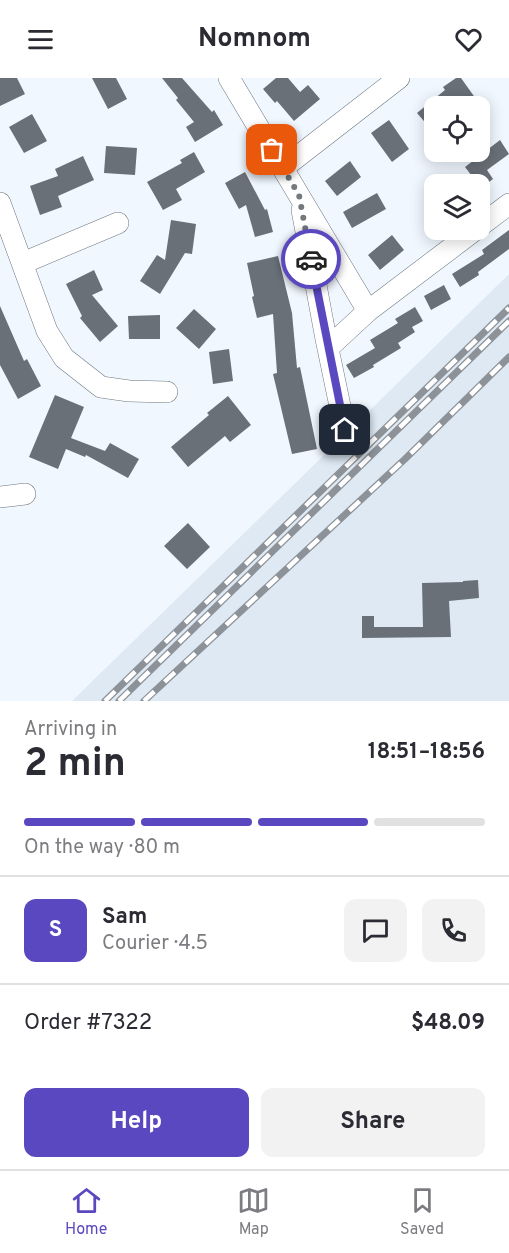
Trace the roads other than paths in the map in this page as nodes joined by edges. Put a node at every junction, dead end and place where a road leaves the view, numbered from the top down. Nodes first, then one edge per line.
1 (229, 78) edge
2 (399, 78) edge
3 (283, 168) junction
4 (299, 195) junction
5 (0, 203) edge
6 (506, 206) edge
7 (490, 218) edge
8 (118, 223) dead end
9 (462, 240) edge
10 (23, 263) junction
11 (368, 311) junction
12 (327, 343) junction
13 (167, 392) dead end
14 (345, 430) dead end
15 (25, 494) dead end
16 (0, 497) edge

1 - 3 street
2 - 3 street
3 - 4 street
4 - 11 street
4 - 12 street
5 - 10 street
6 - 7 street
8 - 10 street
9 - 11 street
10 - 13 street
11 - 12 street
12 - 14 street
15 - 16 street

